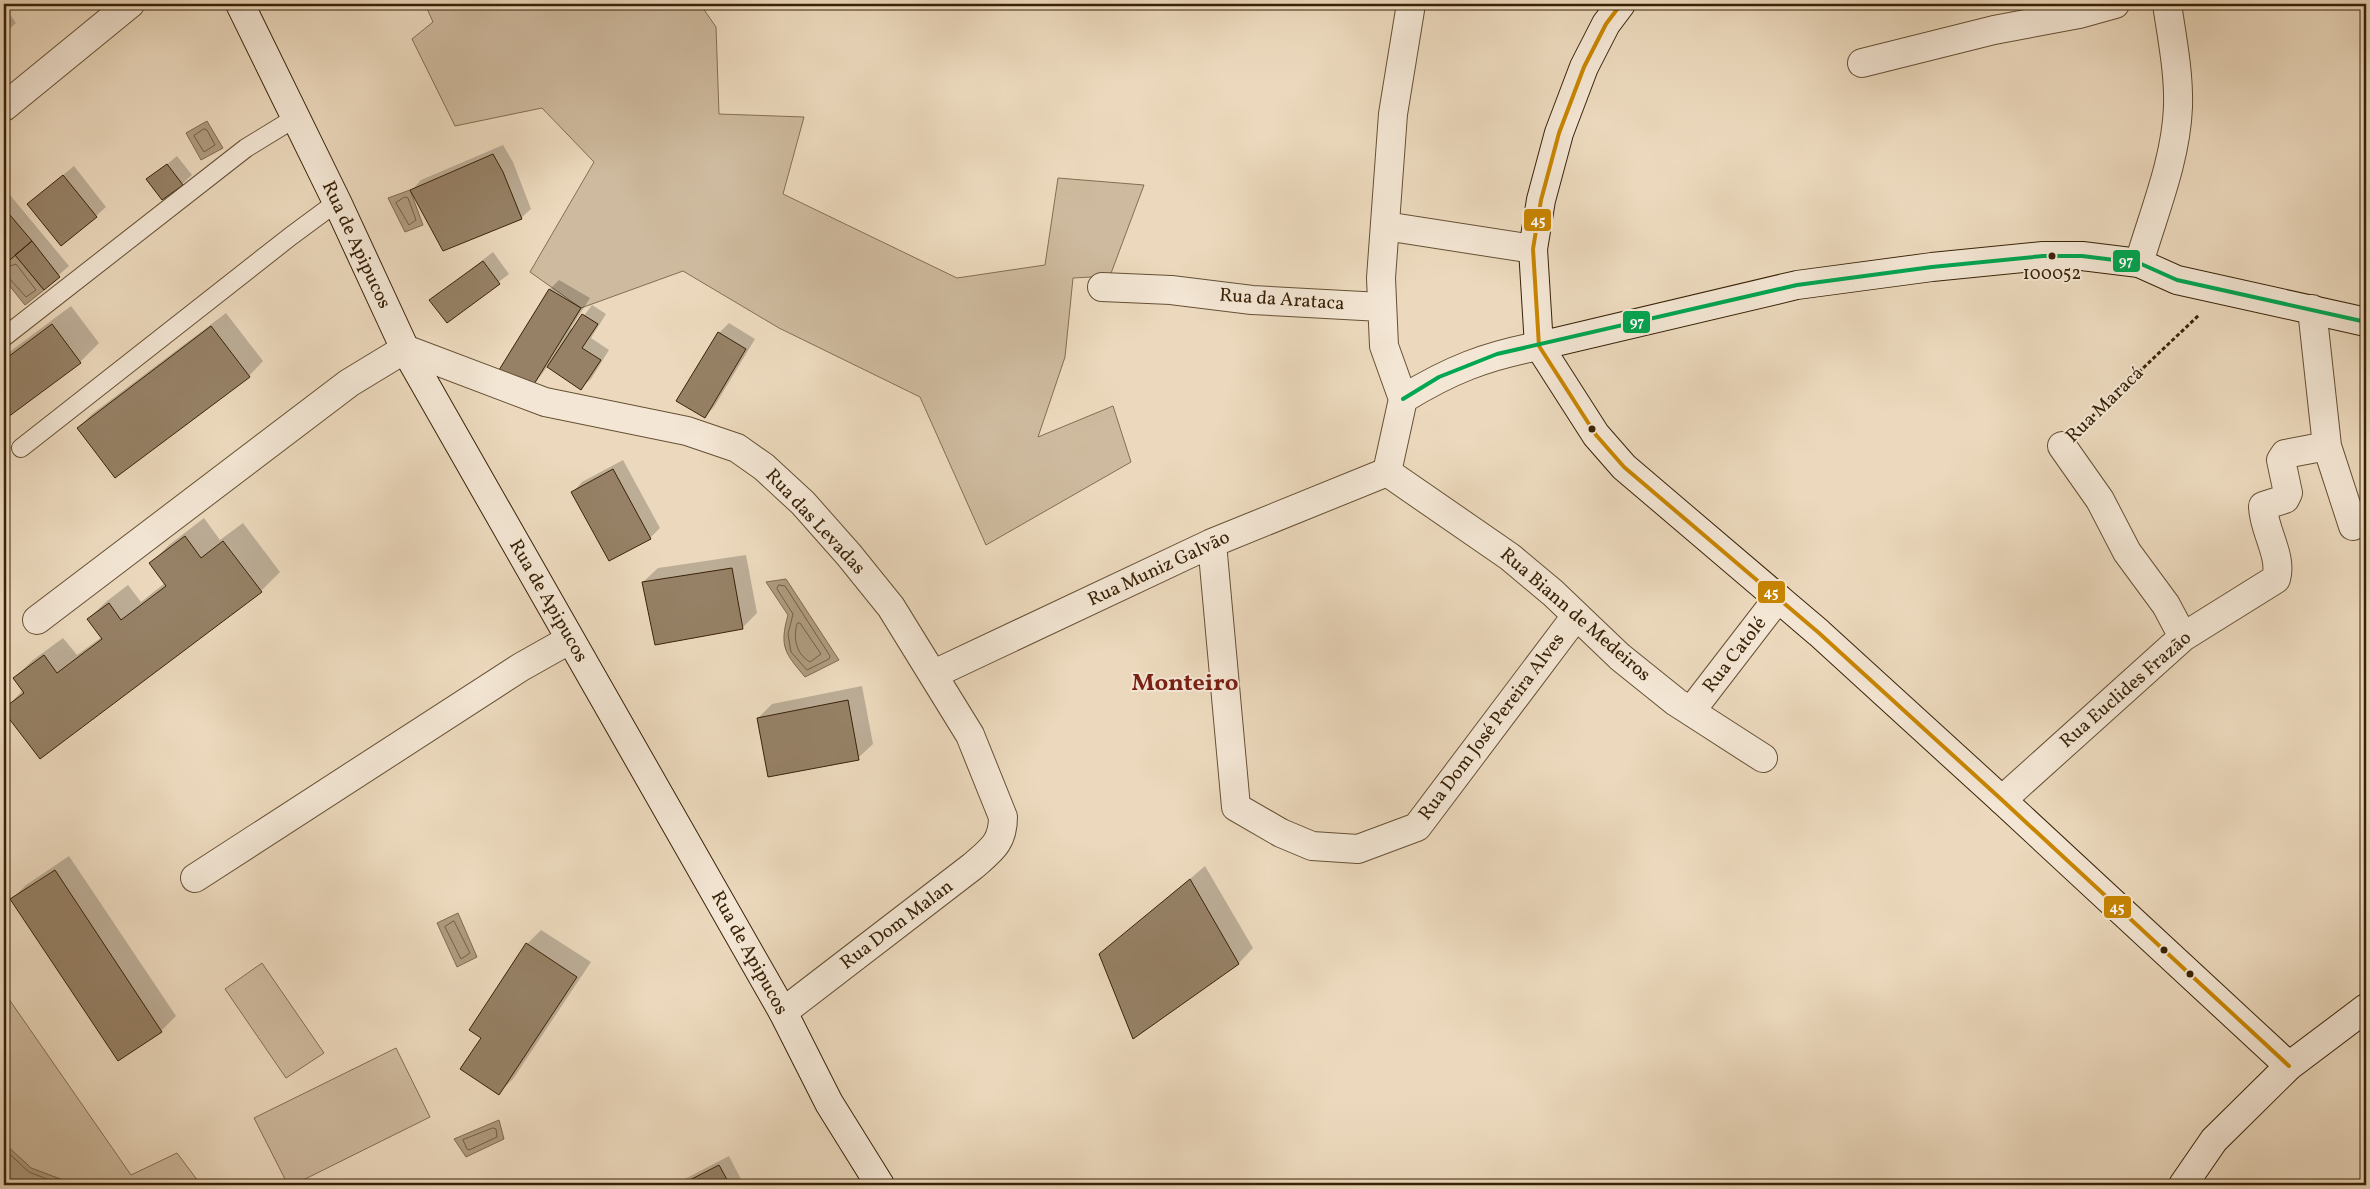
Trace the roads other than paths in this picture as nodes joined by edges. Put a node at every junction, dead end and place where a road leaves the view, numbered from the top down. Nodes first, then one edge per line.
1 (130, 4) edge
2 (240, 4) edge
3 (1411, 4) edge
4 (1620, 4) edge
5 (2115, 4) edge
6 (2167, 4) edge
7 (1862, 64) dead end
8 (4, 107) edge
9 (295, 118) junction
10 (338, 202) junction
11 (1385, 226) junction
12 (1533, 249) junction
13 (2139, 263) junction
14 (1102, 287) dead end
15 (1381, 308) junction
16 (2312, 309) junction
17 (2366, 322) edge
18 (4, 337) edge
19 (1539, 346) junction
20 (405, 349) junction
21 (1403, 399) junction
22 (2062, 446) road end
23 (2327, 446) junction
24 (21, 448) dead end
25 (1387, 472) junction
26 (2353, 526) dead end
27 (1212, 543) junction
28 (1778, 598) junction
29 (1576, 616) junction
30 (37, 620) dead end
31 (2183, 637) junction
32 (569, 640) junction
33 (934, 674) junction
34 (1691, 711) junction
35 (1763, 758) dead end
36 (2002, 800) junction
37 (1003, 829) joint
38 (195, 878) dead end
39 (2366, 1008) edge
40 (783, 1012) junction
41 (2289, 1066) junction
42 (880, 1185) edge
43 (2183, 1185) edge

1 - 8 street
2 - 9 street, Rua de Apipucos
3 - 11 street
4 - 12 street
5 - 7 street
6 - 13 street
9 - 10 street, Rua de Apipucos
9 - 18 lane
10 - 20 street, Rua de Apipucos
10 - 24 lane
11 - 12 street
11 - 15 street
12 - 19 street
13 - 16 street
13 - 19 street
14 - 15 street, Rua da Arataca
15 - 21 street
16 - 17 street
16 - 23 street
19 - 21 street
19 - 28 street
20 - 30 street
20 - 32 street, Rua de Apipucos
20 - 33 street, Rua das Levadas
21 - 25 street
22 - 31 street, Rua Maracá
23 - 26 street
23 - 31 street, Rua Euclides Frazão
25 - 27 street, Rua Muniz Galvão
25 - 29 street, Rua Biann de Medeiros
27 - 29 street, Rua Dom José Pereira Alves
27 - 33 street, Rua Muniz Galvão
28 - 34 street, Rua Catolé
28 - 36 street
29 - 34 street, Rua Biann de Medeiros
31 - 36 street, Rua Euclides Frazão
32 - 38 street
32 - 40 street, Rua de Apipucos
33 - 37 street, Rua das Levadas
34 - 35 street, Rua Biann de Medeiros
36 - 41 street
37 - 40 street, Rua Dom Malan
39 - 41 street
40 - 42 street, Rua de Apipucos
41 - 43 street

